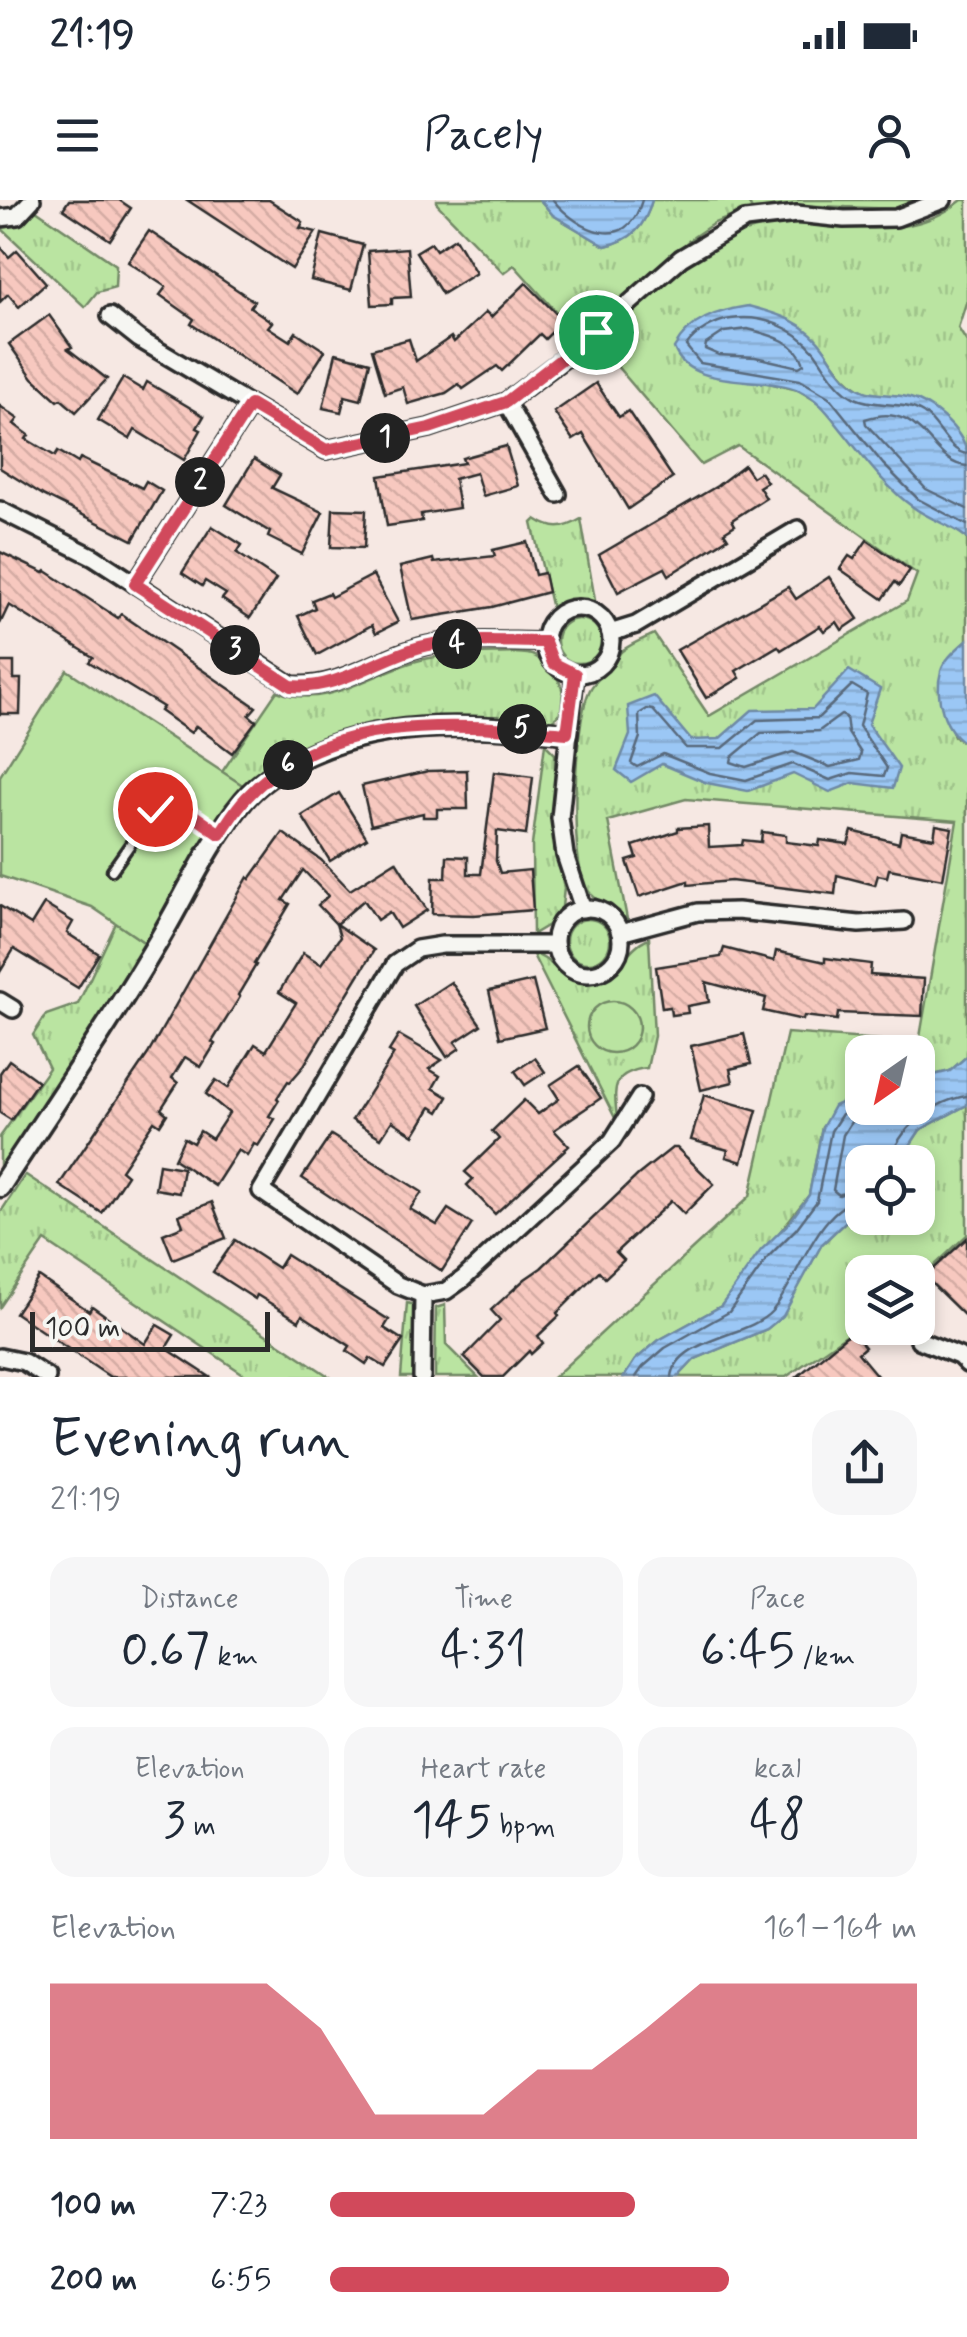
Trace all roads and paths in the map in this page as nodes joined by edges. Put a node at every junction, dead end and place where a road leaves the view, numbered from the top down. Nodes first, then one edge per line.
1 (32, 200) edge
2 (943, 200) edge
3 (0, 218) edge
4 (110, 316) dead end
5 (506, 402) junction
6 (250, 405) junction
7 (558, 494) dead end
8 (0, 510) edge
9 (798, 529) dead end
10 (135, 584) junction
11 (610, 633) junction
12 (545, 642) junction
13 (575, 674) junction
14 (567, 733) junction
15 (220, 834) junction
16 (112, 870) dead end
17 (583, 908) junction
18 (904, 921) dead end
19 (620, 933) junction
20 (555, 945) junction
21 (640, 1097) dead end
22 (0, 1187) edge
23 (423, 1295) junction
24 (932, 1345) edge
25 (0, 1357) edge
26 (967, 1364) edge
27 (47, 1377) edge
28 (422, 1377) edge

1 - 3 street
2 - 5 street
4 - 6 street
5 - 6 street
5 - 7 street
6 - 10 street
8 - 10 street
9 - 11 street
10 - 12 street
11 - 12 street
11 - 13 street
12 - 13 street
13 - 14 street
14 - 15 street
14 - 17 street
15 - 16 lane
15 - 22 street
17 - 19 street
17 - 20 street
18 - 19 street
19 - 20 street
20 - 23 street
21 - 23 street
23 - 28 street
24 - 26 street
25 - 27 street

